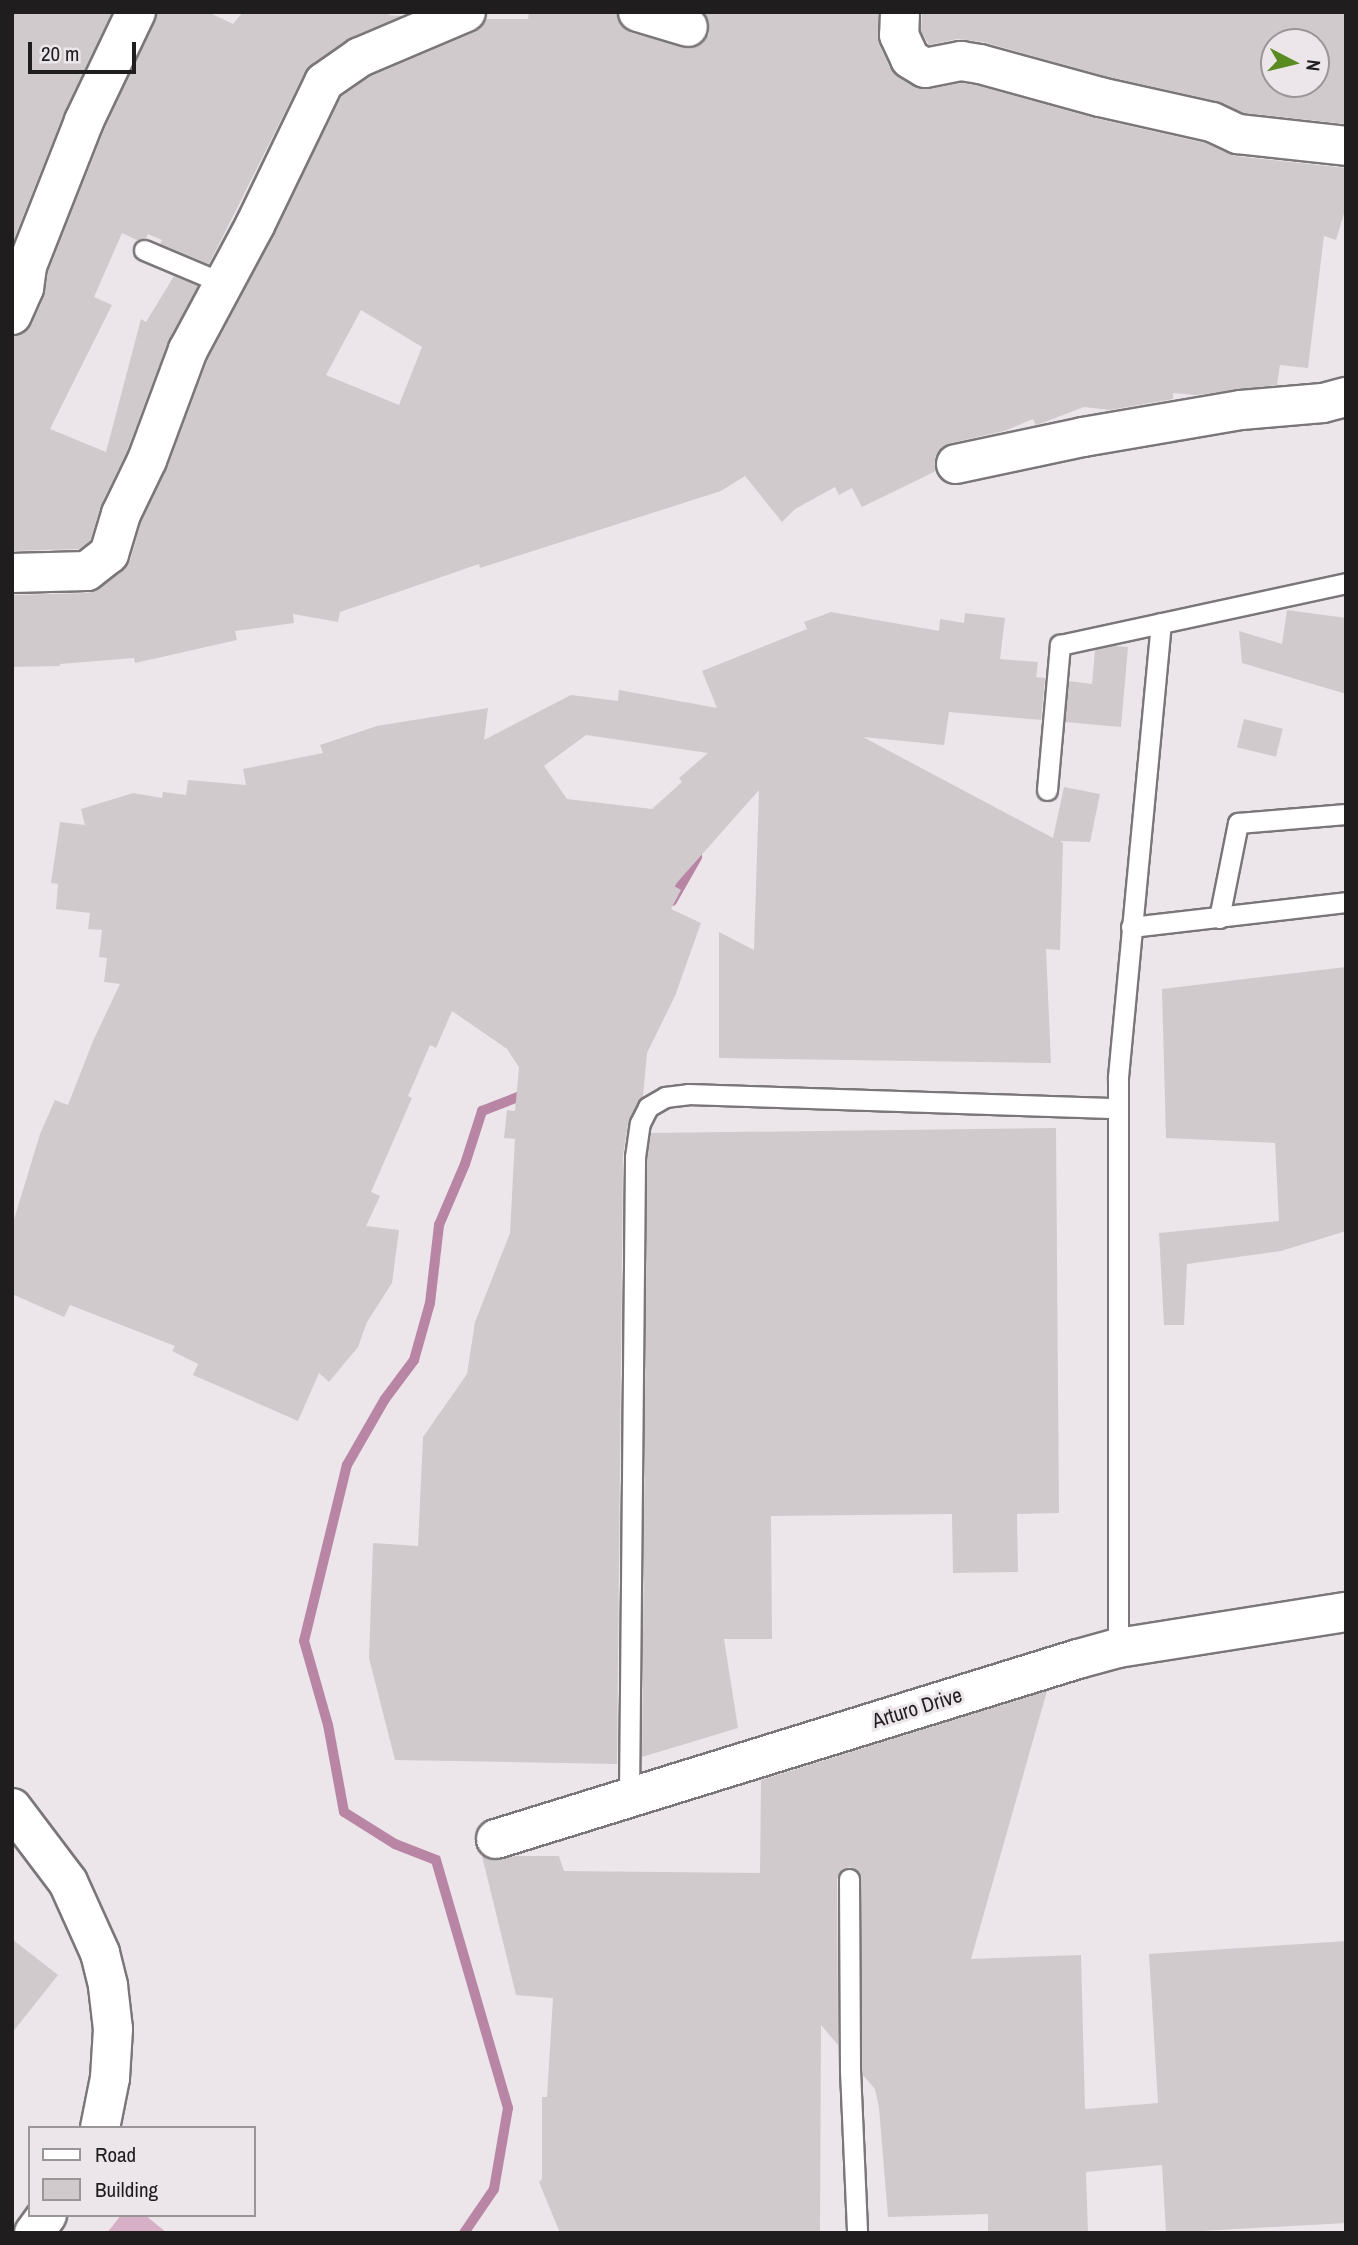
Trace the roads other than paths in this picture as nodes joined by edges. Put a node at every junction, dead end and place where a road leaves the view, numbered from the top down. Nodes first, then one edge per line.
1 (136, 12) edge
2 (466, 12) edge
3 (638, 12) edge
4 (900, 12) edge
5 (688, 27) dead end
6 (1346, 146) edge
7 (144, 250) dead end
8 (225, 284) junction
9 (12, 315) edge
10 (1346, 397) edge
11 (956, 464) dead end
12 (12, 573) edge
13 (1346, 583) edge
14 (1161, 623) junction
15 (1047, 790) dead end
16 (1345, 810) edge
17 (1346, 902) edge
18 (1219, 918) junction
19 (1131, 927) junction
20 (1118, 1108) junction
21 (1346, 1612) edge
22 (1118, 1648) junction
23 (629, 1797) junction
24 (12, 1808) edge
25 (496, 1839) dead end
26 (849, 1879) dead end
27 (100, 2126) edge
28 (46, 2217) edge
29 (34, 2233) edge
30 (857, 2233) edge

1 - 9 street
2 - 8 street
3 - 5 street
4 - 6 street
7 - 8 lane
8 - 12 street
10 - 11 street
13 - 14 lane
14 - 15 lane
14 - 19 lane
16 - 18 lane
17 - 18 lane
18 - 19 lane
19 - 20 lane
20 - 22 lane
20 - 23 lane
21 - 22 street, Arturo Drive
22 - 23 street, Arturo Drive
23 - 25 street, Arturo Drive
24 - 27 street
26 - 30 lane
28 - 29 street

